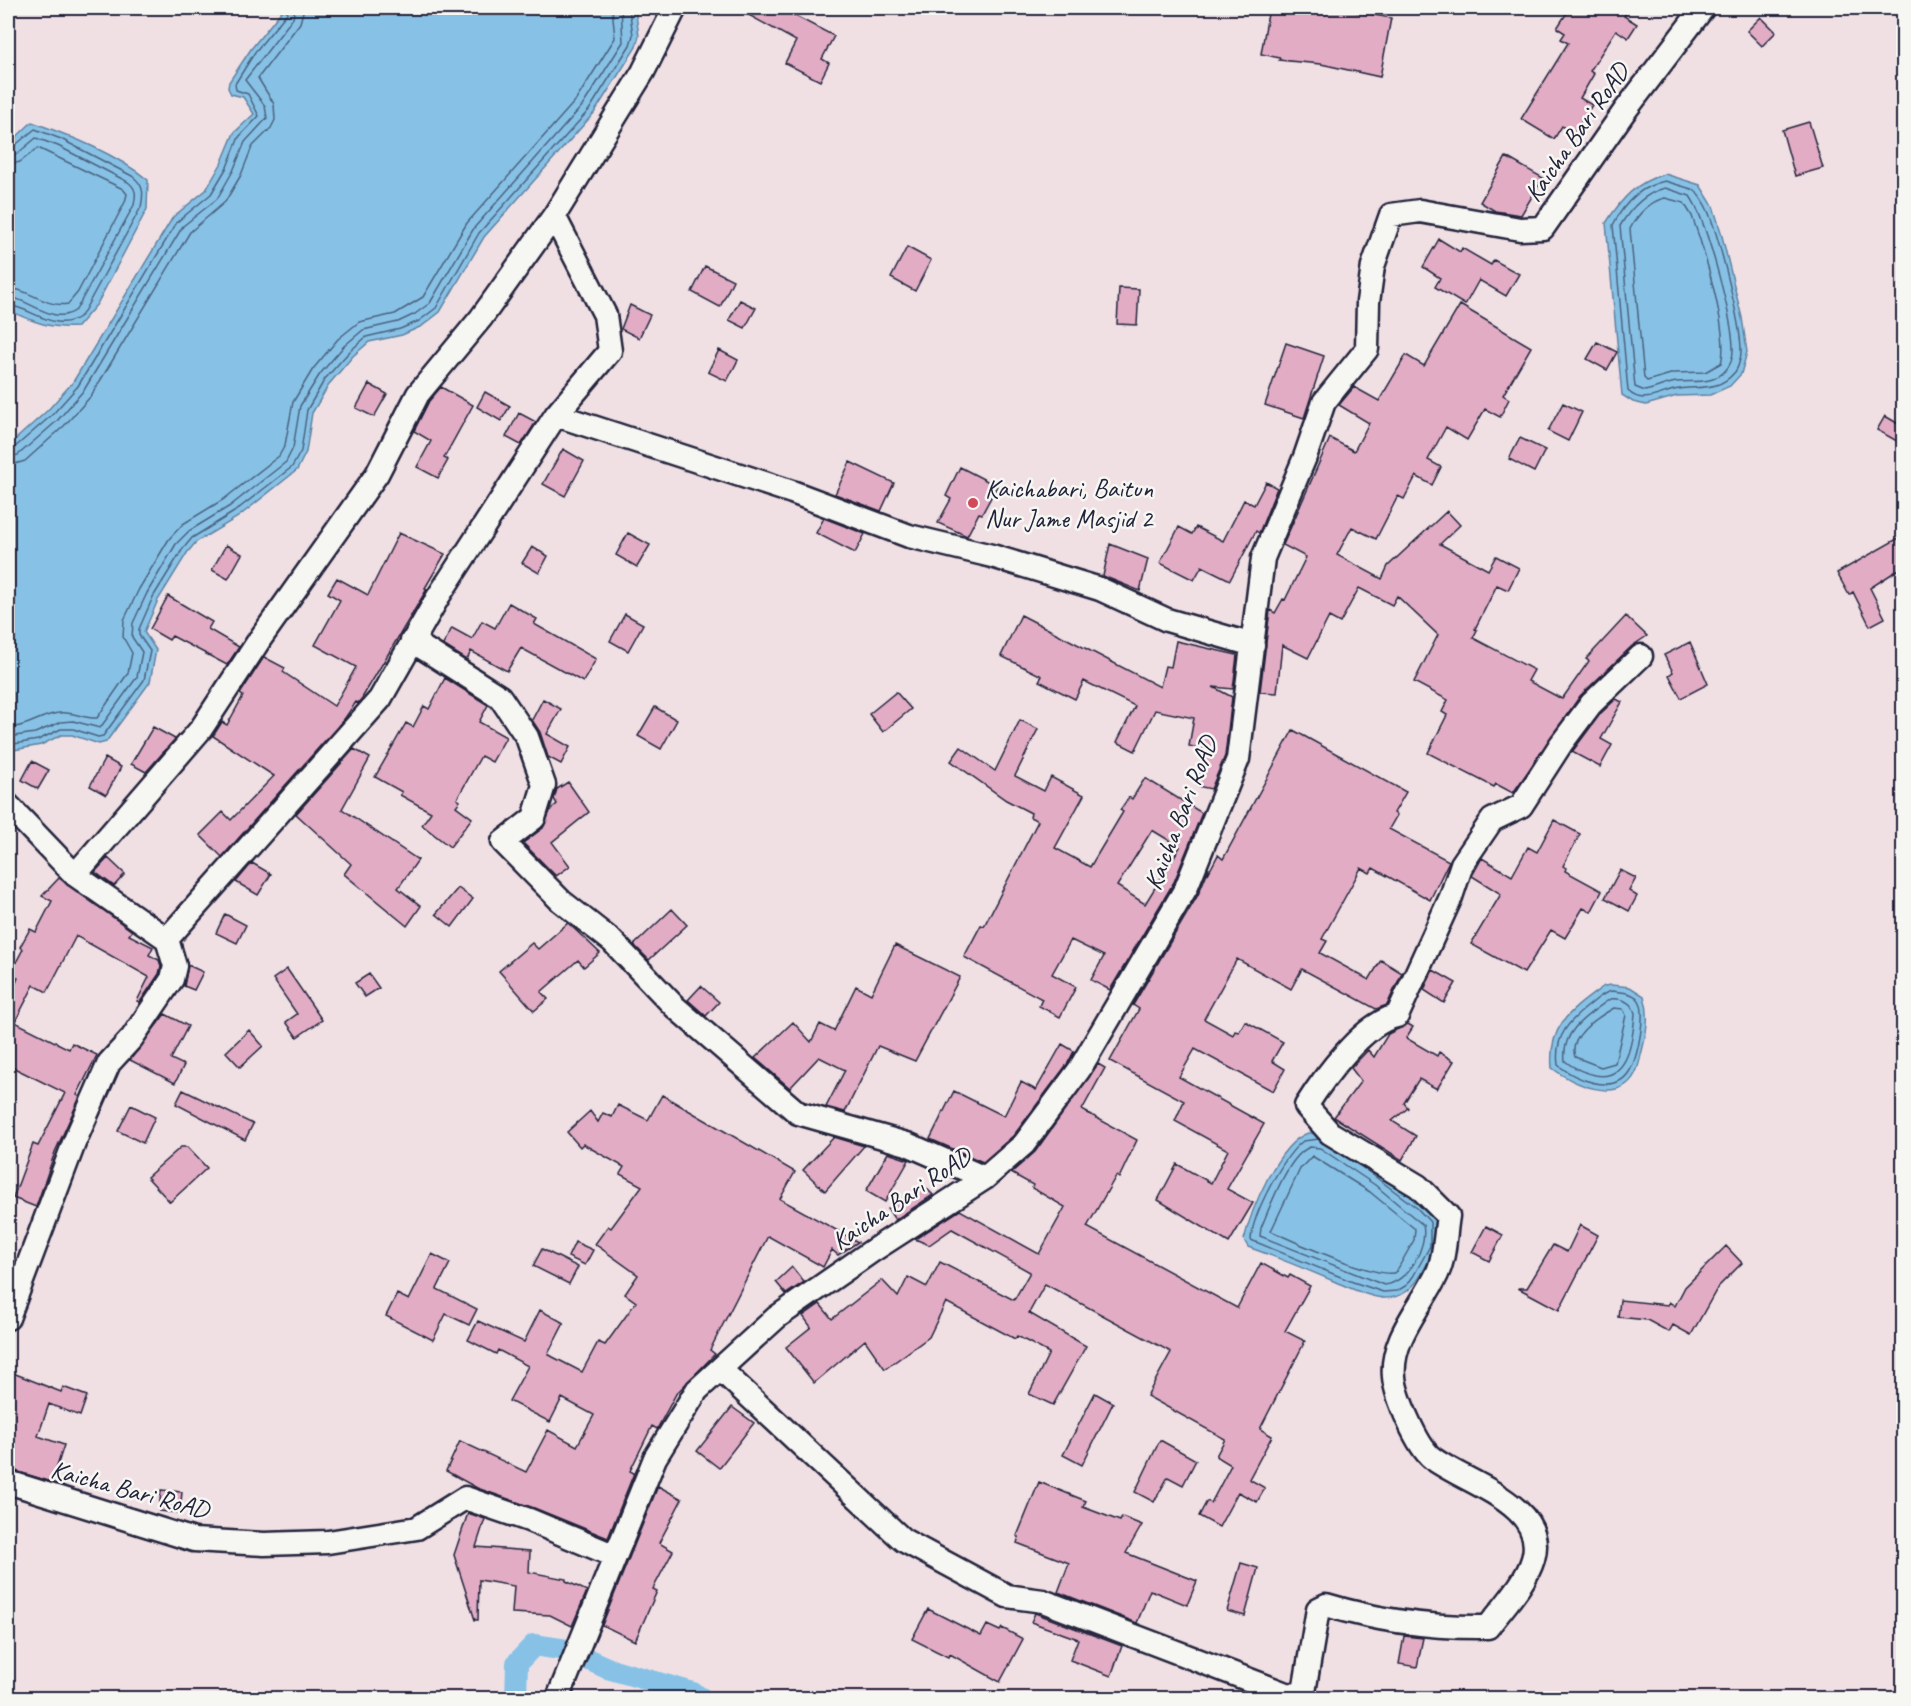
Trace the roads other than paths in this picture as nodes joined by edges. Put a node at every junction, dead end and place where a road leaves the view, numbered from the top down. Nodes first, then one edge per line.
1 (675, 8) edge
2 (1703, 8) edge
3 (554, 216) junction
4 (556, 416) junction
5 (412, 641) junction
6 (1253, 645) junction
7 (1641, 656) dead end
8 (8, 805) edge
9 (75, 875) junction
10 (167, 939) junction
11 (985, 1178) junction
12 (8, 1318) edge
13 (720, 1369) junction
14 (8, 1482) edge
15 (615, 1556) junction
16 (560, 1691) edge

1 - 3 street
2 - 6 street, Kaicha Bari RoAD
3 - 4 street
3 - 9 street
4 - 5 street
4 - 6 street
5 - 10 street
5 - 11 street
6 - 11 street, Kaicha Bari RoAD
7 - 13 street
8 - 9 street
9 - 10 street
10 - 12 street
11 - 13 street, Kaicha Bari RoAD
13 - 15 street, Kaicha Bari RoAD
14 - 15 street, Kaicha Bari RoAD
15 - 16 street, Kaicha Bari RoAD

